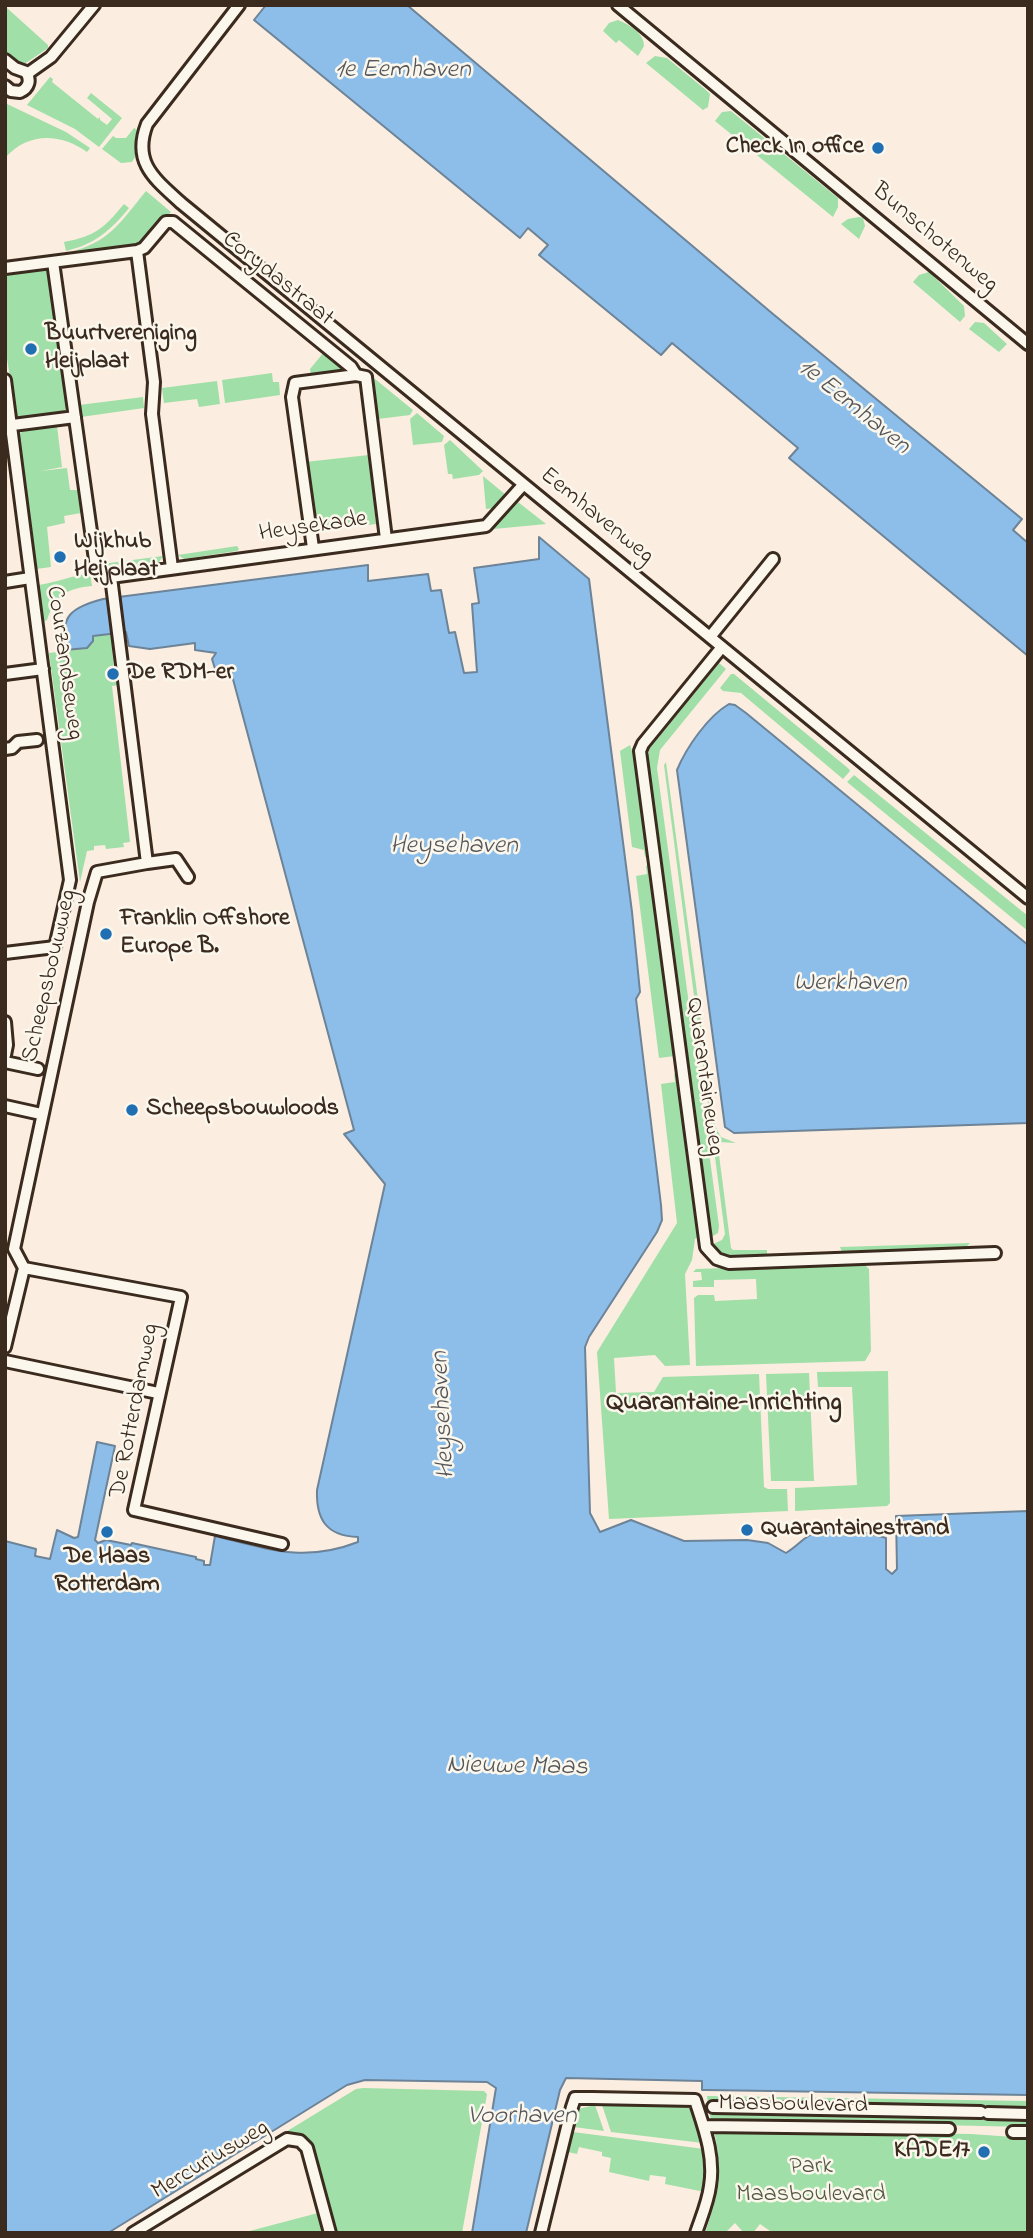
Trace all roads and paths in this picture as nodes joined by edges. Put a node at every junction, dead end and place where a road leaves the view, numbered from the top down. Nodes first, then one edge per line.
1 (94, 5) edge
2 (239, 5) edge
3 (618, 5) edge
4 (5, 60) edge
5 (10, 71) edge
6 (27, 74) junction
7 (6, 89) edge
8 (137, 251) junction
9 (53, 262) junction
10 (5, 268) edge
11 (1028, 344) edge
12 (377, 364) junction
13 (361, 376) junction
14 (5, 380) edge
15 (75, 417) junction
16 (7, 425) edge
17 (523, 485) junction
18 (386, 539) junction
19 (313, 548) junction
20 (774, 559) dead end
21 (172, 568) junction
22 (111, 577) junction
23 (30, 578) junction
24 (5, 582) edge
25 (710, 637) junction
26 (722, 647) junction
27 (43, 669) junction
28 (5, 674) edge
29 (37, 740) dead end
30 (5, 749) edge
31 (147, 863) junction
32 (188, 877) dead end
33 (1028, 898) edge
34 (5, 953) edge
35 (5, 1022) edge
36 (5, 1055) edge
37 (5, 1062) edge
38 (38, 1069) dead end
39 (5, 1106) edge
40 (41, 1114) junction
41 (995, 1253) dead end
42 (24, 1268) junction
43 (5, 1347) edge
44 (5, 1361) edge
45 (158, 1392) junction
46 (282, 1544) dead end
47 (713, 2107) dead end
48 (1028, 2114) edge
49 (704, 2126) junction
50 (949, 2129) dead end
51 (1013, 2132) dead end
52 (1028, 2132) edge
53 (133, 2233) edge
54 (330, 2233) edge
55 (541, 2233) edge
56 (696, 2233) edge

1 - 6 street
2 - 12 street, Eemhavenweg
3 - 11 street, Bunschotenweg
4 - 5 street
5 - 6 street
6 - 7 street
8 - 9 street
8 - 13 street, Corydastraat
8 - 21 street
9 - 10 street
9 - 15 street
12 - 13 street
12 - 17 street, Eemhavenweg
13 - 18 street
13 - 19 street
14 - 16 street, Courzandseweg
15 - 16 street
15 - 22 street
16 - 23 street, Courzandseweg
17 - 18 street, Heysekade
17 - 25 street, Eemhavenweg
18 - 19 street, Heysekade
19 - 21 street, Heysekade
20 - 25 street
21 - 22 street, Heysekade
22 - 31 street
23 - 24 street
23 - 27 street, Courzandseweg
25 - 26 street, Eemhavenweg
26 - 33 street, Eemhavenweg
26 - 41 street, Quarantaineweg
27 - 28 street
27 - 34 street, Courzandseweg
29 - 30 street
31 - 32 street, Scheepsbouwweg
31 - 40 street, Scheepsbouwweg
35 - 36 street
37 - 38 street
39 - 40 street
40 - 42 street, Scheepsbouwweg
42 - 43 street
42 - 45 street, De Rotterdamweg
44 - 45 street
45 - 46 street, De Rotterdamweg
47 - 48 street, Maasboulevard
49 - 50 street, Maasboulevard
49 - 55 street
49 - 56 street, Maasboulevard
51 - 52 street
53 - 54 street, Mercuriusweg

